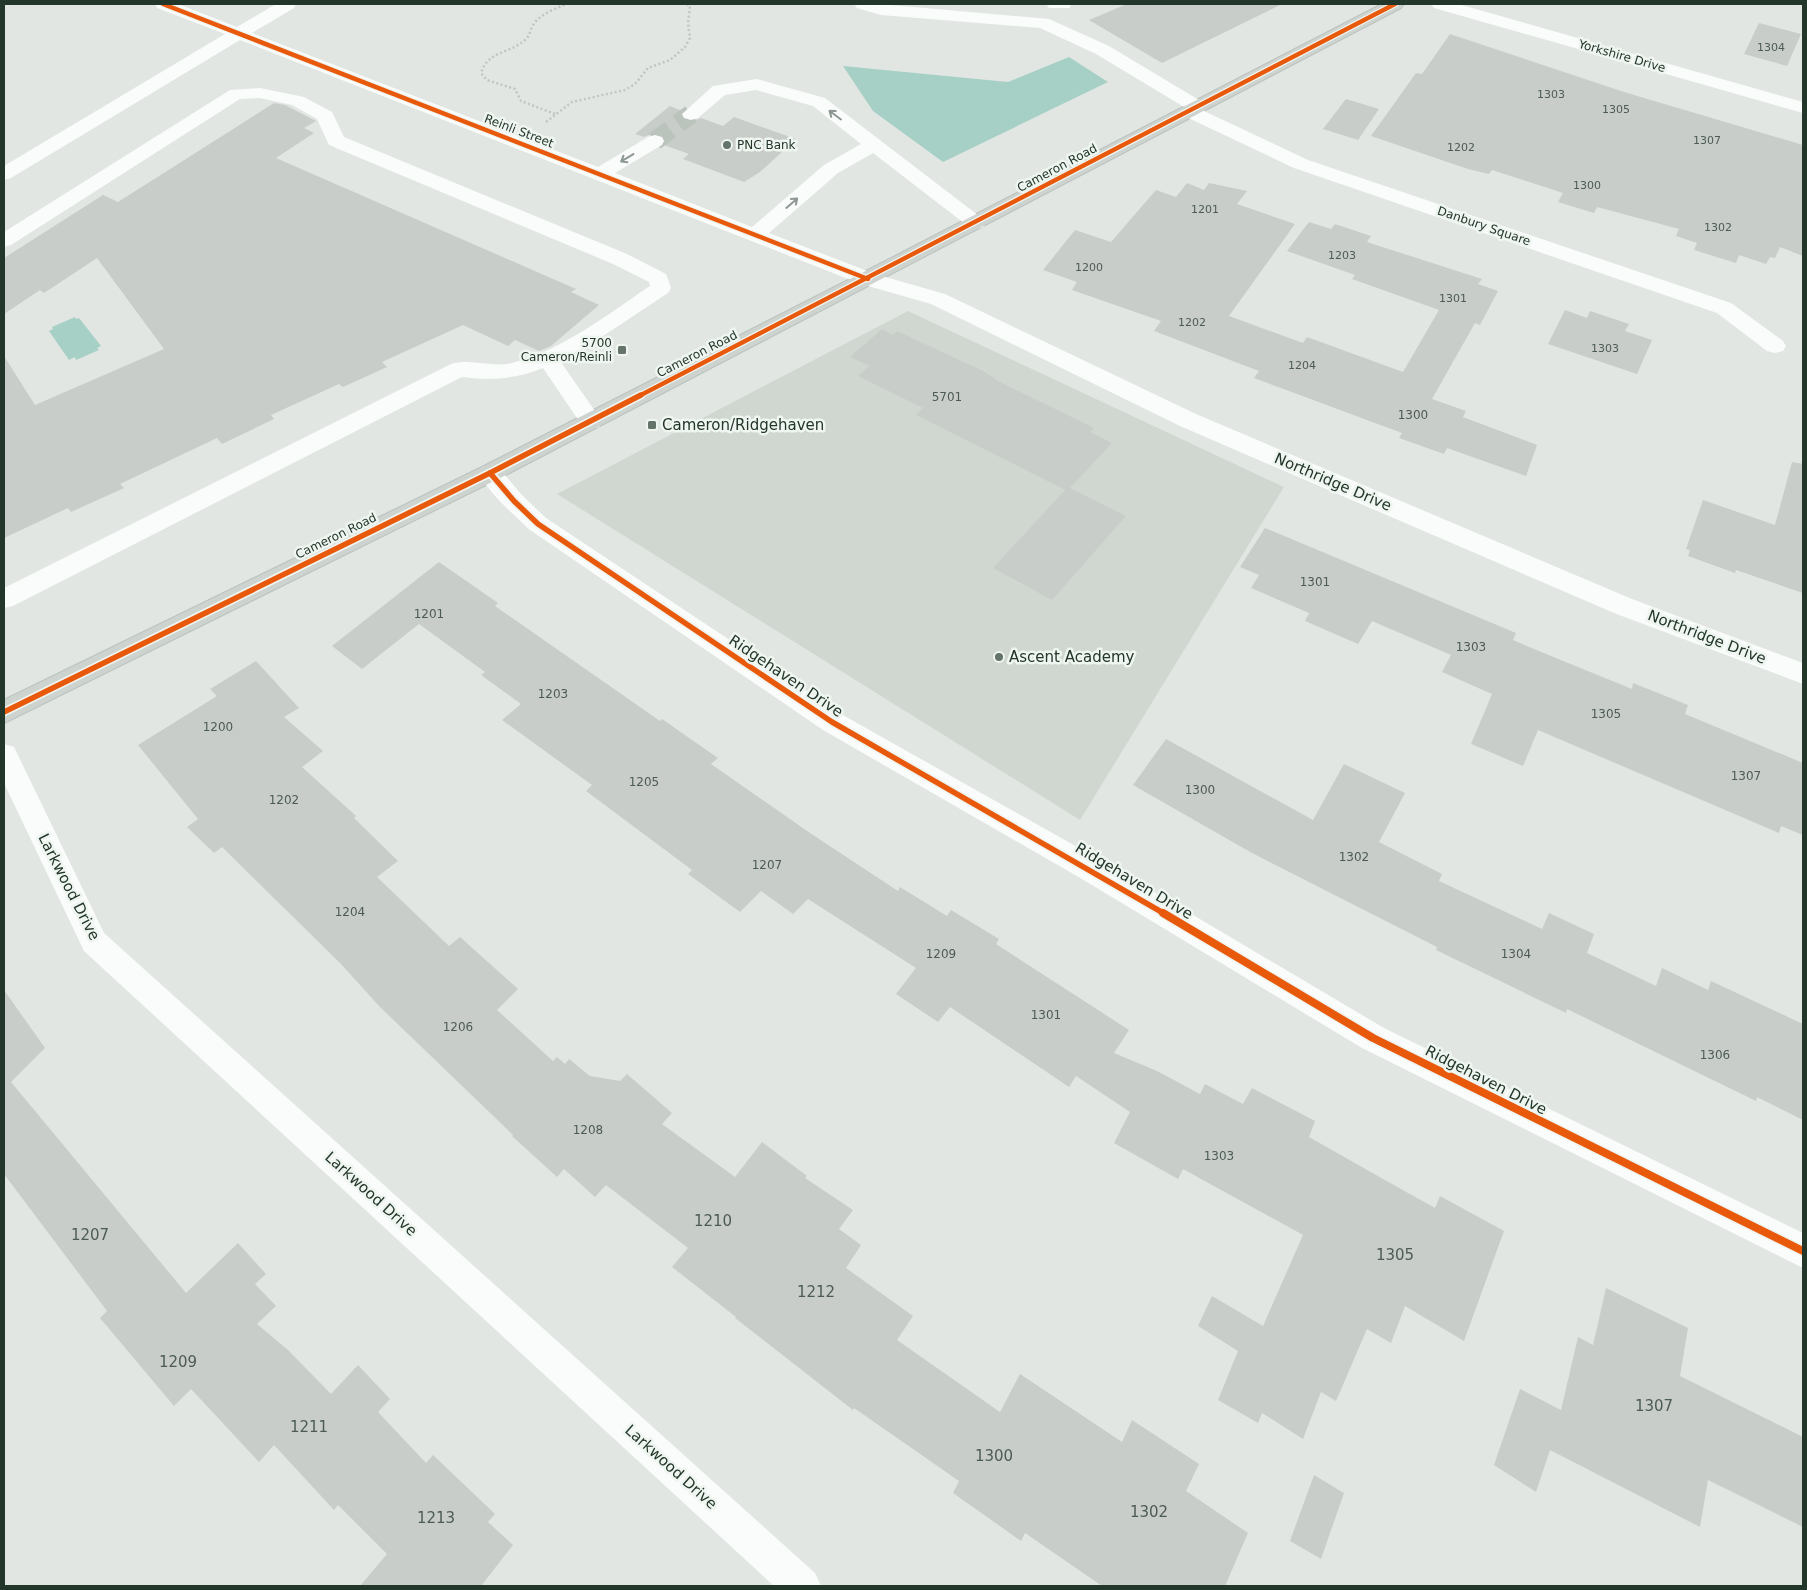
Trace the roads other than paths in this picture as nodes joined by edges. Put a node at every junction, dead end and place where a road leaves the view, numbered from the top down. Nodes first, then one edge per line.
1 (163, 4) edge
2 (288, 4) edge
3 (863, 4) edge
4 (1055, 4) edge
5 (1062, 4) edge
6 (1395, 4) edge
7 (1440, 4) edge
8 (979, 10) edge
9 (238, 33) junction
10 (1803, 108) edge
11 (1193, 109) junction
12 (691, 114) tunnel mouth
13 (655, 141) tunnel mouth
14 (874, 144) junction
15 (4, 174) edge
16 (600, 174) junction
17 (976, 222) junction
18 (755, 235) junction
19 (4, 241) edge
20 (868, 279) junction
21 (1775, 346) dead end
22 (548, 358) junction
23 (592, 421) junction
24 (490, 473) junction
25 (4, 599) edge
26 (1803, 674) edge
27 (4, 712) edge
28 (4, 755) edge
29 (1803, 1251) edge
30 (802, 1586) edge

1 - 9 street, Reinli Street
2 - 9 street
3 - 8 street, Danbury Square
4 - 5 street
6 - 11 main road, Cameron Road
7 - 10 street, Yorkshire Drive
8 - 11 street, Danbury Square
9 - 15 street
9 - 16 street, Reinli Street
11 - 17 main road, Cameron Road
11 - 21 street, Danbury Square
14 -> 12 street
13 -> 16 street
14 - 17 street
18 -> 14 street
16 - 18 street, Reinli Street
17 - 20 main road, Cameron Road
18 - 20 street, Reinli Street
19 - 22 street
20 - 23 main road, Cameron Road
20 - 26 street, Northridge Drive
22 - 23 street
22 - 25 street
23 - 24 main road, Cameron Road
24 - 27 main road, Cameron Road
24 - 29 street, Ridgehaven Drive
28 - 30 street, Larkwood Drive

